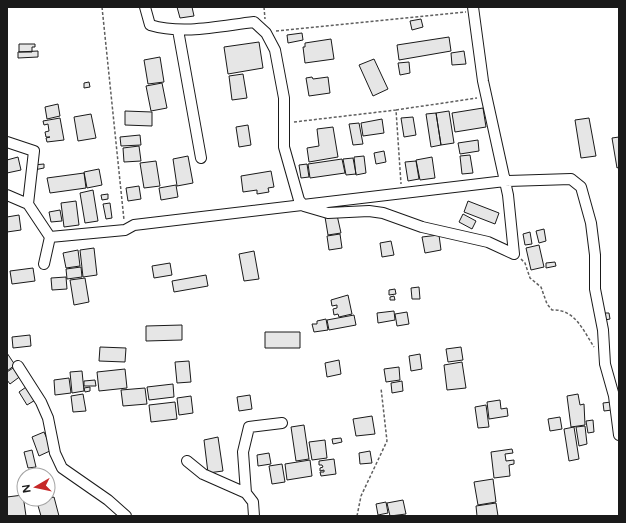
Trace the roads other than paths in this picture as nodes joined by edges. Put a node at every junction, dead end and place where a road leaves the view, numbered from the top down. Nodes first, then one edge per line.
1 (145, 7) edge
2 (473, 9) edge
3 (178, 30) junction
4 (7, 142) edge
5 (201, 158) dead end
6 (505, 181) junction
7 (7, 195) edge
8 (28, 204) junction
9 (304, 206) junction
10 (50, 237) junction
11 (44, 264) dead end
12 (18, 366) dead end
13 (282, 423) dead end
14 (619, 435) edge
15 (186, 460) dead end
16 (246, 493) junction
17 (126, 516) edge
18 (254, 516) edge

1 - 3 street
2 - 6 street
3 - 5 street
3 - 9 street
4 - 8 street
6 - 9 street
6 - 9 street
6 - 14 street
7 - 8 street
8 - 10 street
9 - 10 street
10 - 11 street
12 - 17 street
13 - 16 street
15 - 16 street
16 - 18 street

